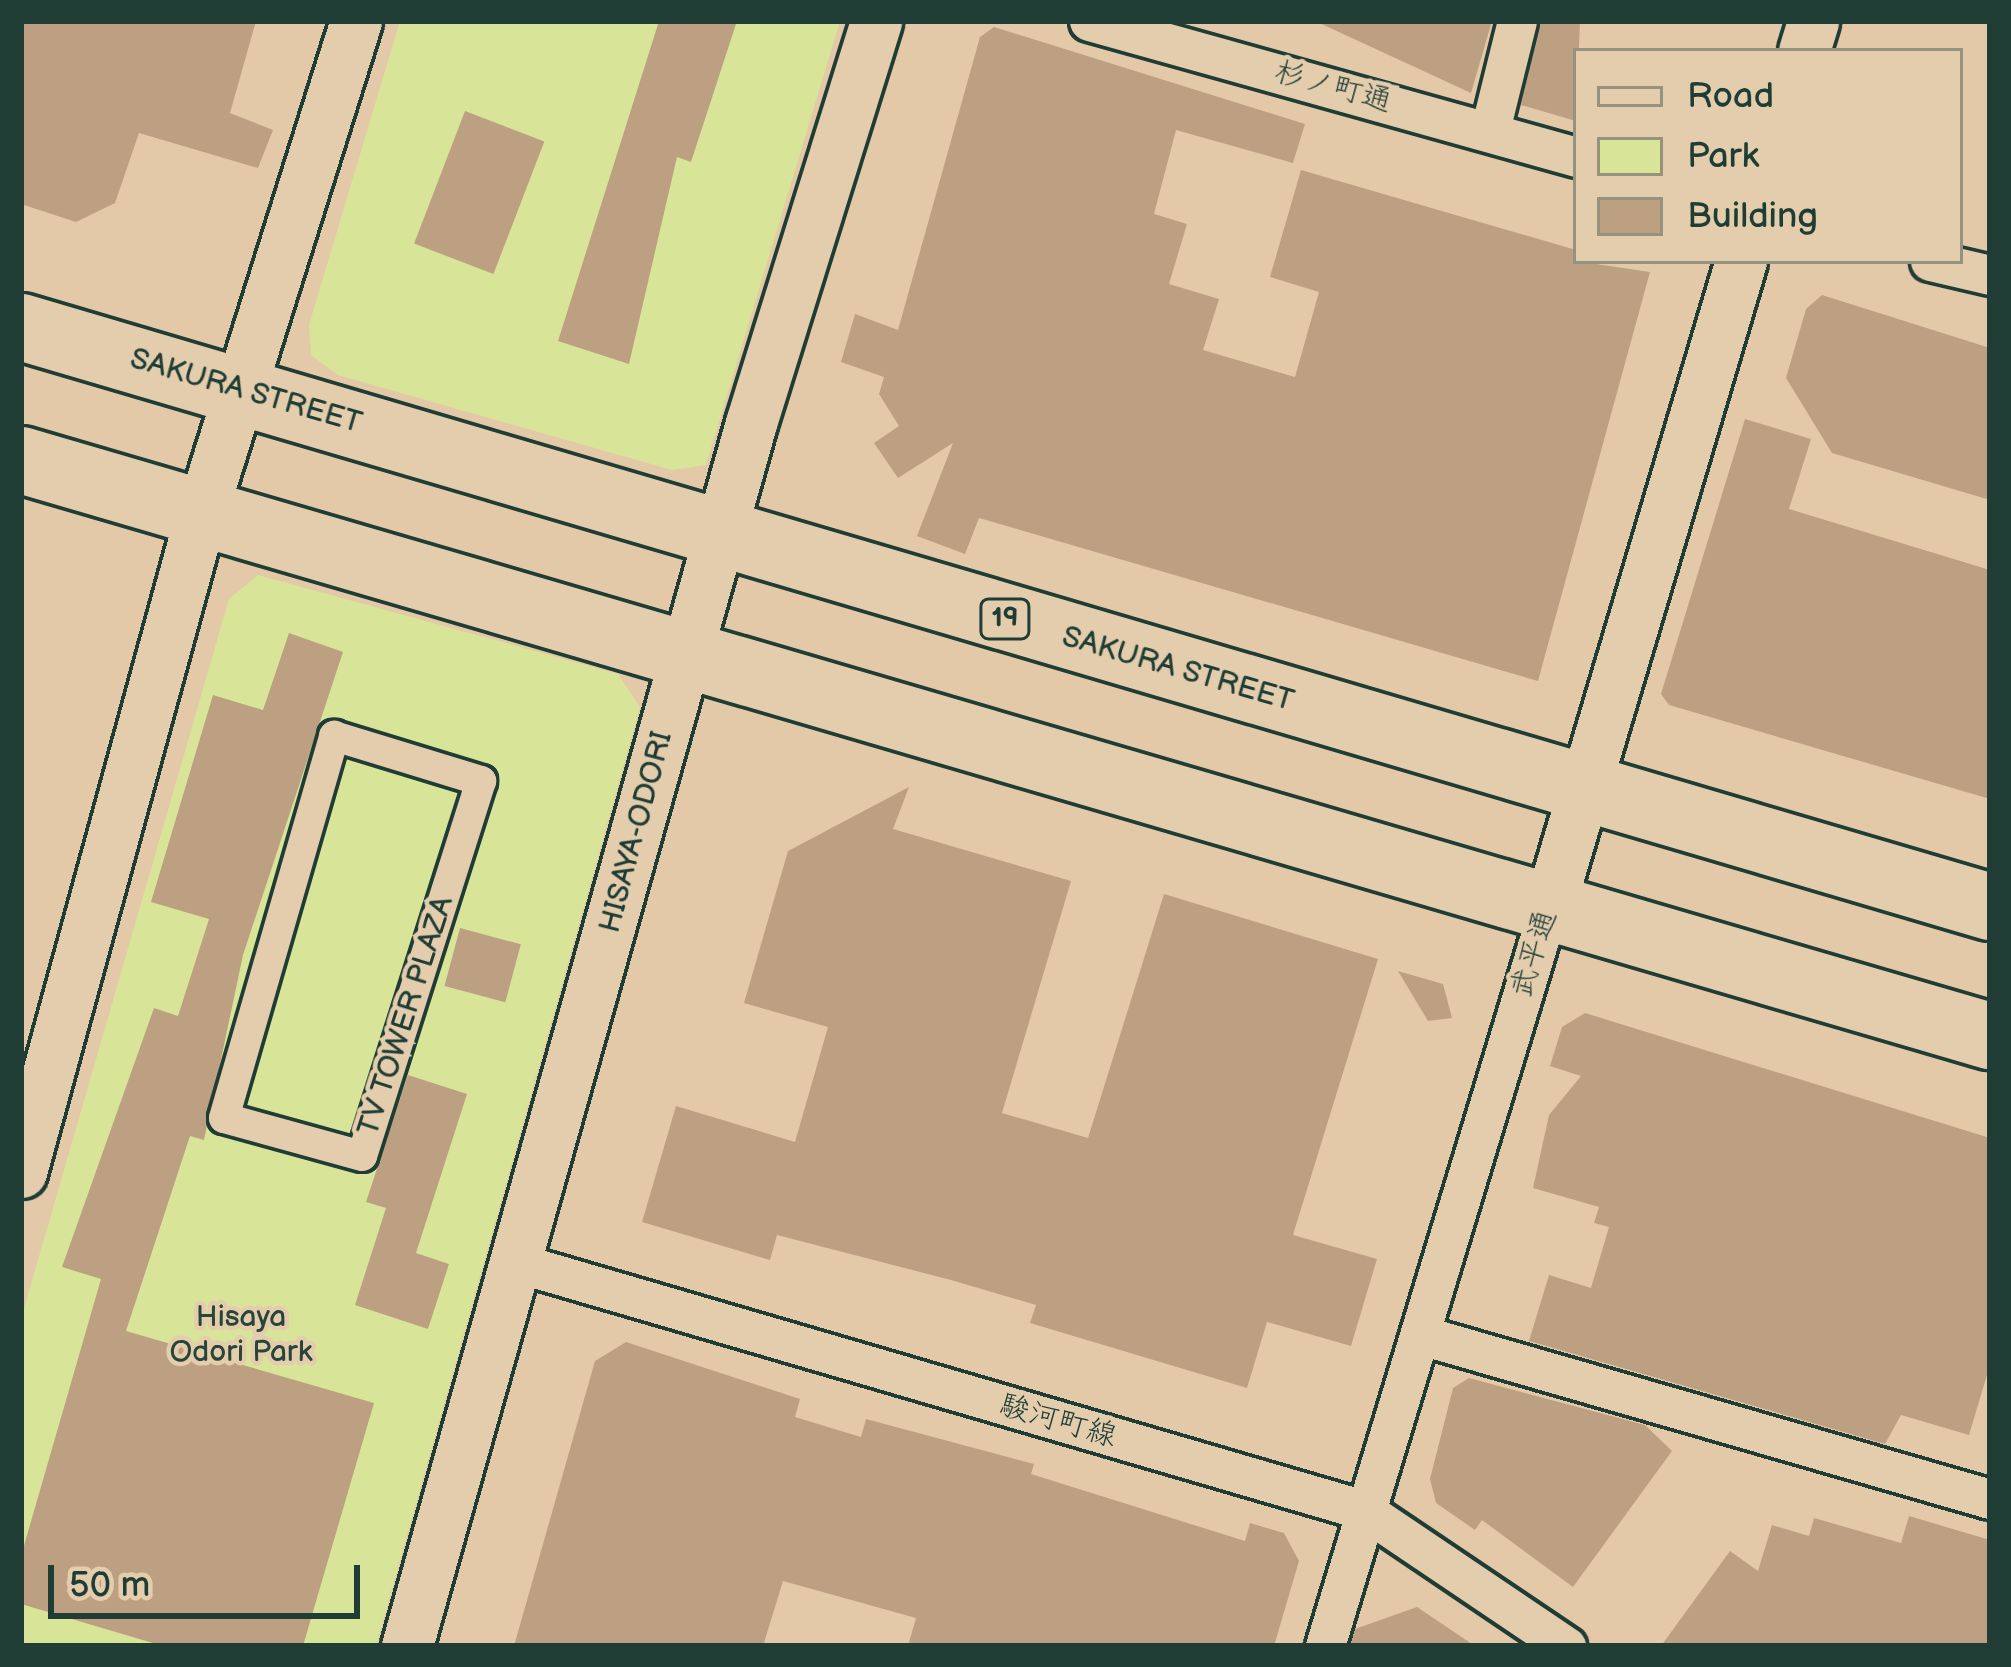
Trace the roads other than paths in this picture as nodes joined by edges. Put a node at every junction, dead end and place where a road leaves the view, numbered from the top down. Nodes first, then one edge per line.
1 (356, 21) edge
2 (876, 21) edge
3 (1089, 21) edge
4 (1517, 21) edge
5 (1490, 130) junction
6 (1573, 156) edge
7 (1740, 264) edge
8 (1943, 264) edge
9 (1990, 275) edge
10 (21, 327) edge
11 (242, 388) junction
12 (21, 460) edge
13 (201, 514) junction
14 (720, 535) junction
15 (686, 652) junction
16 (334, 736) joint
17 (1581, 788) junction
18 (1549, 907) junction
19 (1990, 907) edge
20 (1990, 1036) edge
21 (25, 1143) edge
22 (518, 1263) junction
23 (1421, 1335) junction
24 (1990, 1499) edge
25 (1364, 1510) junction
26 (407, 1646) edge
27 (1325, 1646) edge
28 (1566, 1646) edge

1 - 11 street
2 - 14 street, HISAYA-ODORI
3 - 5 street, 杉ノ町通
4 - 5 street
5 - 6 street, 杉ノ町通
7 - 17 street, 武平通
8 - 9 street
10 - 11 highway, SAKURA STREET / 19
11 - 13 street
11 - 14 highway, SAKURA STREET / 19
12 - 13 highway
13 - 15 highway
13 - 21 street
14 - 15 street, HISAYA-ODORI
14 - 17 highway, SAKURA STREET / 19
15 - 18 highway
15 - 22 street, HISAYA-ODORI
16 - 16 street, TV TOWER PLAZA
17 - 18 street, 武平通
17 - 19 highway, SAKURA STREET / 19
18 - 20 highway
18 - 23 street, 武平通
22 - 25 street, 駿河町線
22 - 26 street, HISAYA-ODORI
23 - 24 street
23 - 25 street, 武平通
25 - 27 street, 武平通
25 - 28 street, 駿河町線

